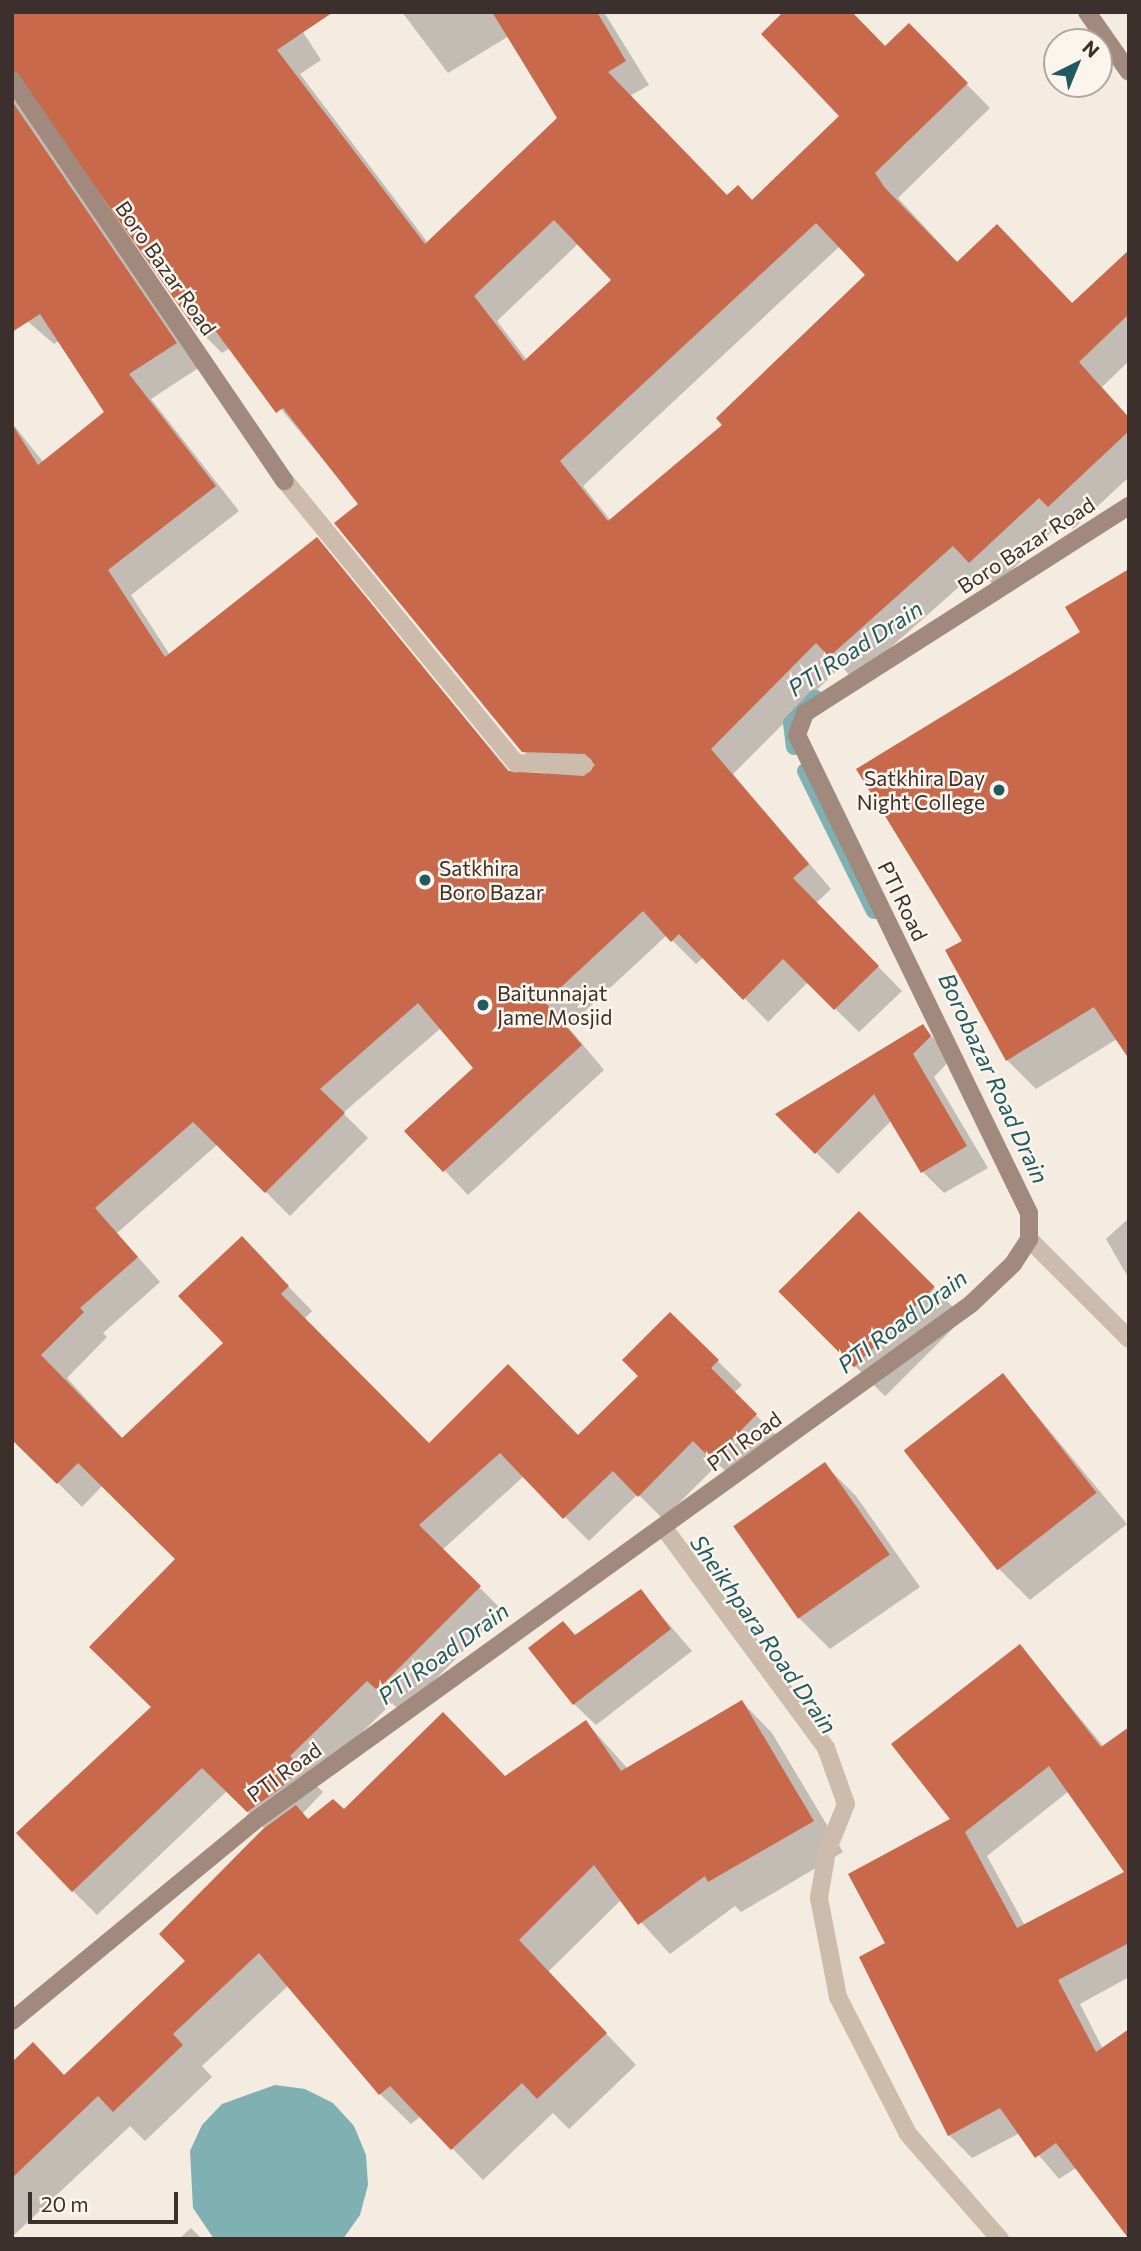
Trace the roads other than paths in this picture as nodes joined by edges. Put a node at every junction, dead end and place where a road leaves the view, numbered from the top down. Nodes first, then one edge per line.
1 (1087, 12) edge
2 (1129, 72) edge
3 (12, 80) edge
4 (285, 481) joint
5 (1129, 506) edge
6 (806, 713) joint
7 (584, 765) dead end
8 (1029, 1239) junction
9 (1129, 1339) edge
10 (664, 1528) junction
11 (12, 2021) edge
12 (1000, 2239) edge

1 - 2 main road
3 - 4 main road, Boro Bazar Road
4 - 7 street
5 - 6 main road, Boro Bazar Road
6 - 8 main road, PTI Road
8 - 9 street
8 - 10 main road, PTI Road
10 - 11 main road, PTI Road
10 - 12 street

